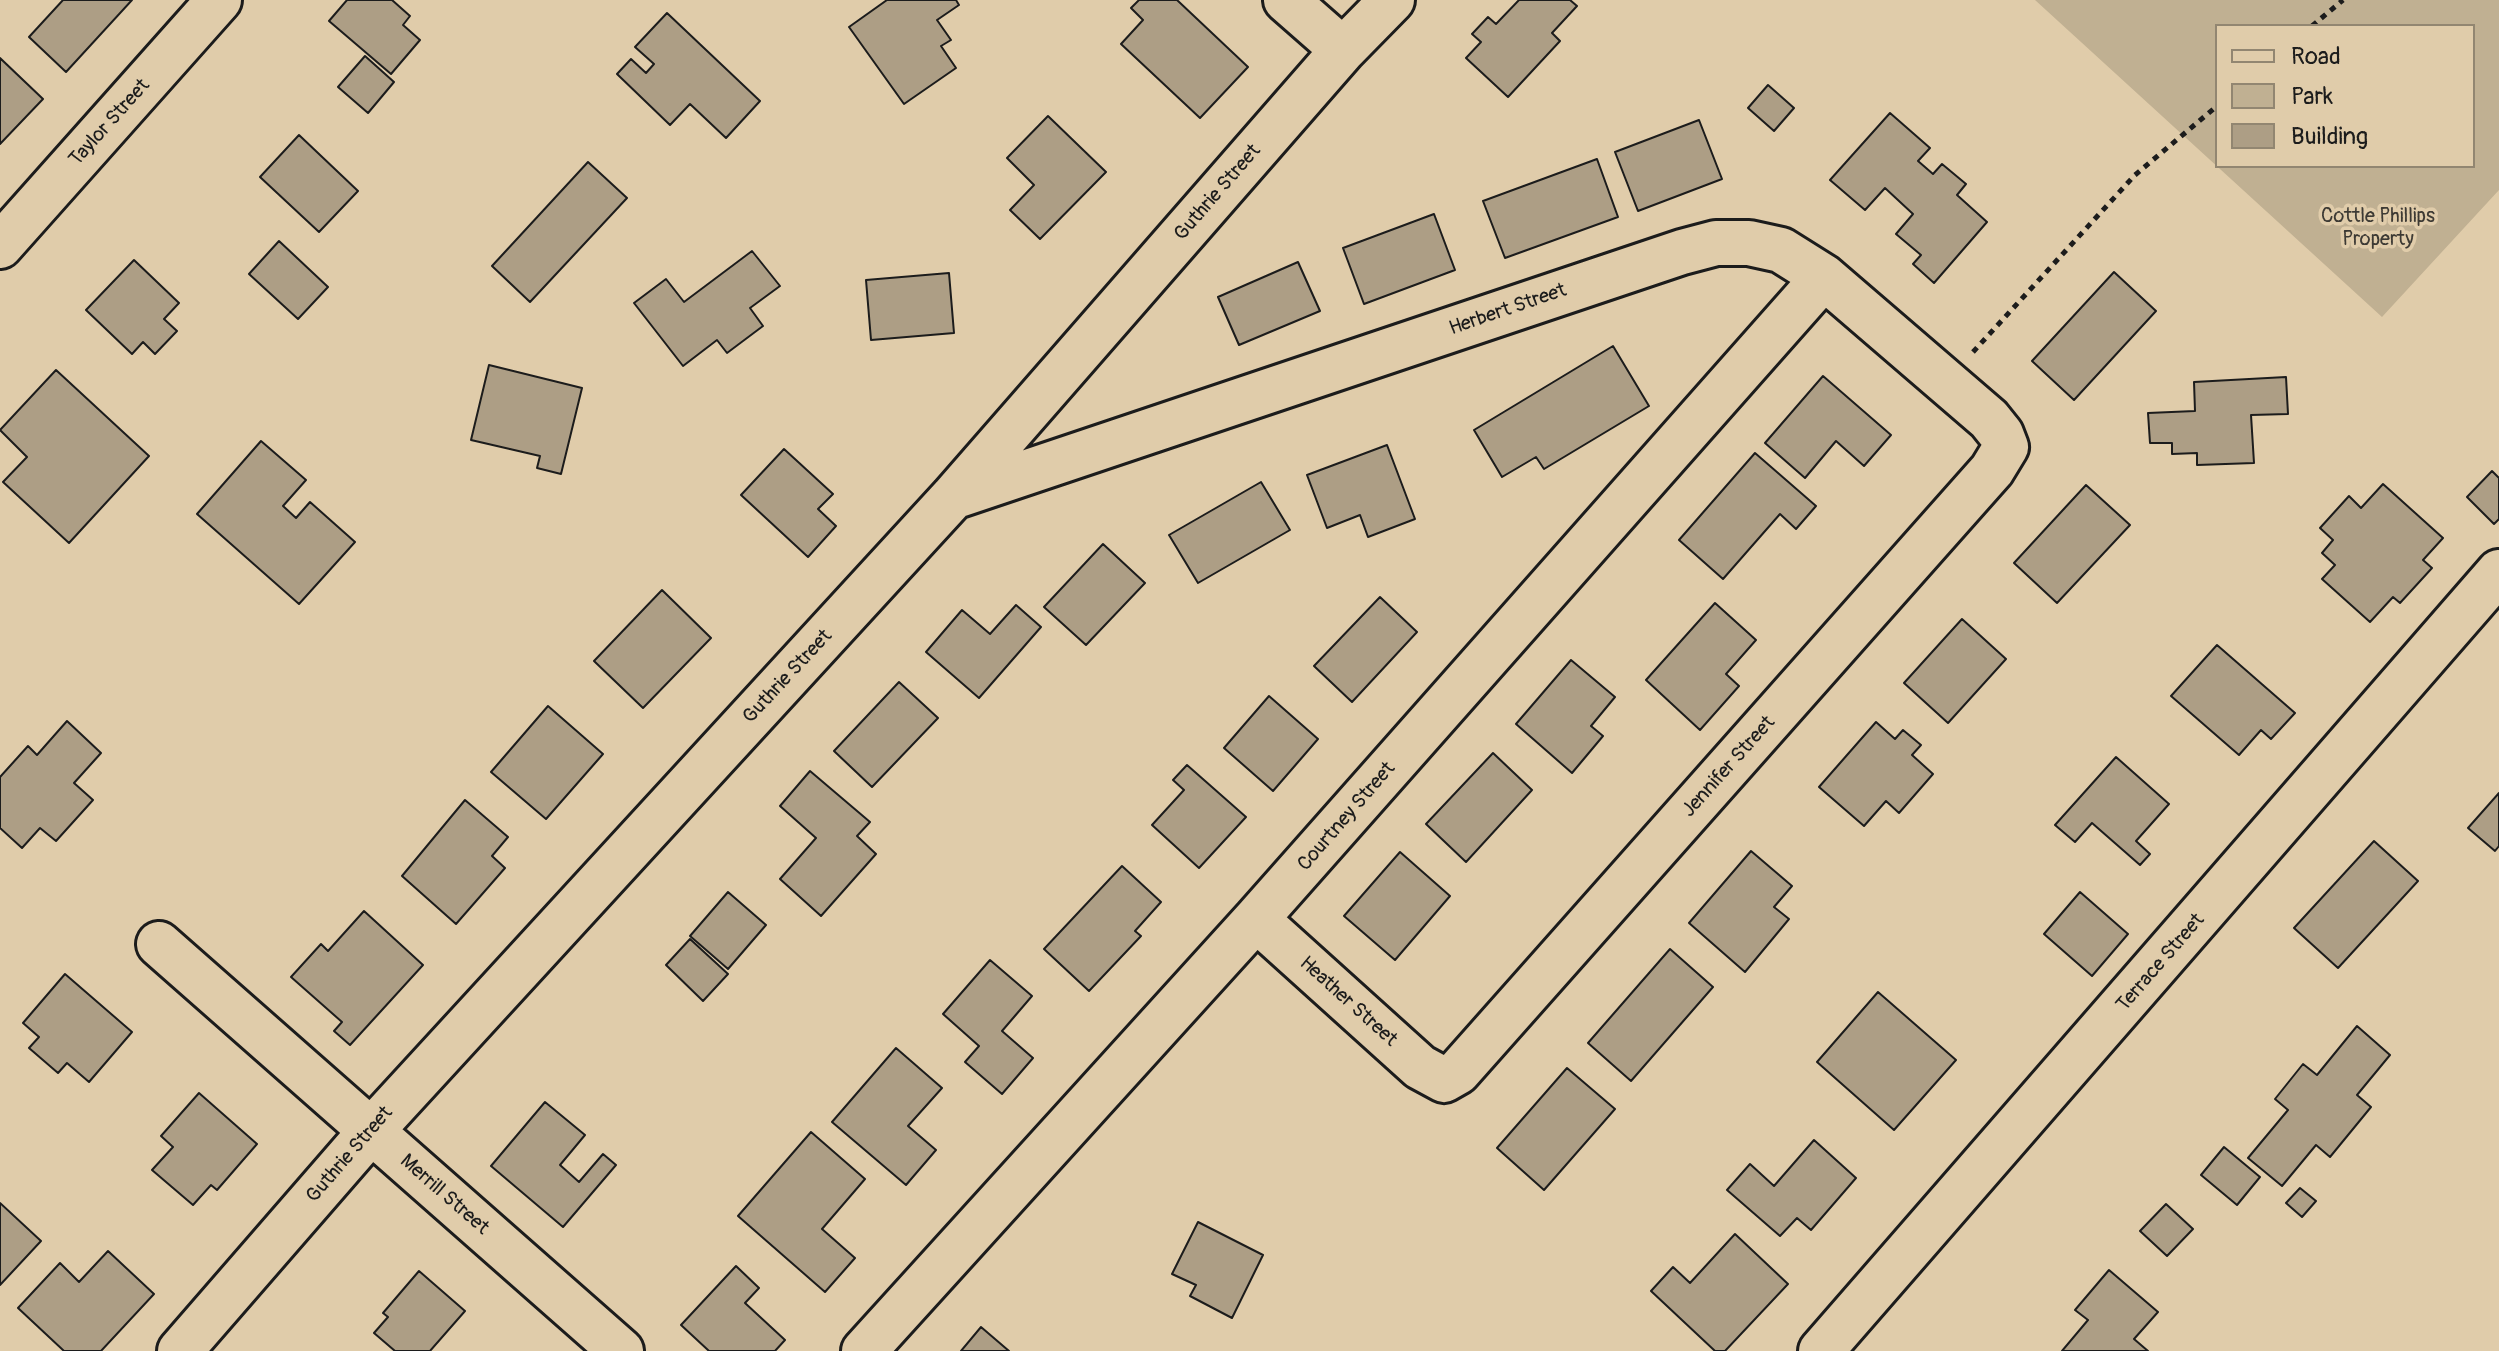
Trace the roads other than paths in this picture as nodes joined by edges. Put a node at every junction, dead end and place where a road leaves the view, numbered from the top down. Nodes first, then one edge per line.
1 (219, 0) edge
2 (1286, 0) edge
3 (1392, 0) edge
4 (1343, 50) junction
5 (0, 246) edge
6 (1824, 277) junction
7 (2006, 447) joint
8 (953, 497) junction
9 (2499, 572) edge
10 (1256, 919) junction
11 (159, 944) dead end
12 (1444, 1080) joint
13 (371, 1131) junction
14 (180, 1351) edge
15 (621, 1351) edge
16 (864, 1351) edge
17 (1821, 1351) edge

1 - 5 street, Taylor Street
2 - 4 street
3 - 4 street, Guthrie Street
4 - 8 street, Guthrie Street
6 - 7 street, Herbert Street
6 - 8 street, Herbert Street
6 - 10 street, Courtney Street
7 - 12 street, Jennifer Street
8 - 13 street, Guthrie Street
9 - 17 street, Terrace Street
10 - 12 street, Heather Street
10 - 16 street, Courtney Street
11 - 13 street, Merrill Street
13 - 14 street, Guthrie Street
13 - 15 street, Merrill Street

